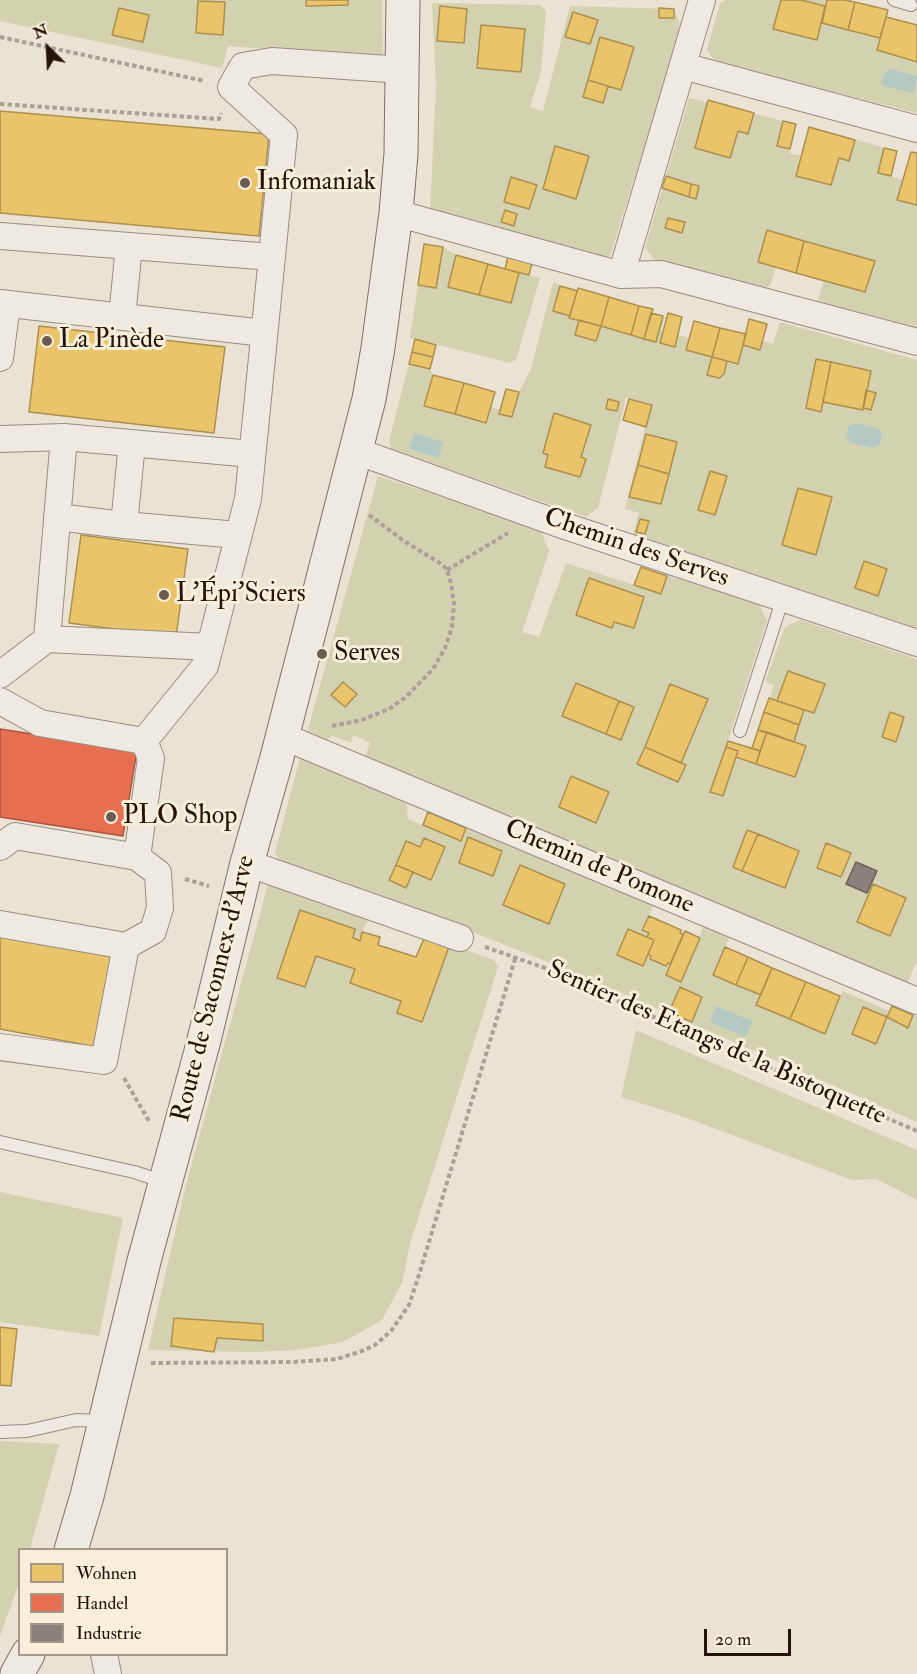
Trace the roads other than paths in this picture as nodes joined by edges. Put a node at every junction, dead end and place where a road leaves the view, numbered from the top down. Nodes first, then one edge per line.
1 (403, 0) edge
2 (702, 0) edge
3 (894, 0) edge
4 (911, 5) dead end
5 (683, 66) junction
6 (403, 70) junction
7 (917, 129) edge
8 (396, 213) junction
9 (0, 236) edge
10 (129, 246) junction
11 (272, 257) junction
12 (621, 275) junction
13 (4, 303) edge
14 (122, 317) junction
15 (264, 333) junction
16 (917, 342) edge
17 (0, 358) edge
18 (64, 437) junction
19 (0, 439) edge
20 (132, 443) junction
21 (356, 451) junction
22 (252, 454) junction
23 (57, 517) junction
24 (124, 525) junction
25 (238, 535) junction
26 (783, 598) junction
27 (47, 639) junction
28 (917, 643) edge
29 (210, 647) junction
30 (0, 675) edge
31 (0, 701) edge
32 (740, 731) dead end
33 (282, 736) junction
34 (144, 741) junction
35 (0, 848) edge
36 (137, 857) junction
37 (247, 862) junction
38 (0, 924) edge
39 (460, 938) dead end
40 (126, 946) junction
41 (917, 1001) edge
42 (0, 1047) edge
43 (0, 1142) edge
44 (168, 1171) junction
45 (105, 1421) junction
46 (0, 1432) edge
47 (72, 1548) edge
48 (27, 1656) edge
49 (104, 1656) edge
50 (17, 1674) edge
51 (108, 1674) edge

1 - 6 street, Route de Saconnex-d'Arve
2 - 5 street
3 - 4 lane
5 - 7 street
5 - 12 street
6 - 8 street, Route de Saconnex-d'Arve
6 - 11 street
8 - 12 street
8 - 21 street, Route de Saconnex-d'Arve
9 - 10 street
10 - 11 street
10 - 14 street
11 - 15 street
12 - 16 street
13 - 14 street
13 - 17 street
14 - 15 street
15 - 22 street
18 - 19 street
18 - 20 street
18 - 23 street
20 - 22 street
20 - 24 street
21 - 26 street, Chemin des Serves
21 - 33 street, Route de Saconnex-d'Arve
22 - 25 street
23 - 24 street
23 - 27 street
24 - 25 street
25 - 29 street
26 - 28 street, Chemin des Serves
26 - 32 lane
27 - 29 street
27 - 30 street
29 - 34 street
31 - 34 street
33 - 37 street, Route de Saconnex-d'Arve
33 - 41 street, Chemin de Pomone
34 - 36 street
35 - 36 street
36 - 40 street
37 - 39 street
37 - 44 street, Route de Saconnex-d'Arve
38 - 40 street
40 - 42 street
43 - 44 lane
44 - 45 street, Route de Saconnex-d'Arve
45 - 46 lane
45 - 47 street, Route de Saconnex-d'Arve
48 - 50 street
49 - 51 street

